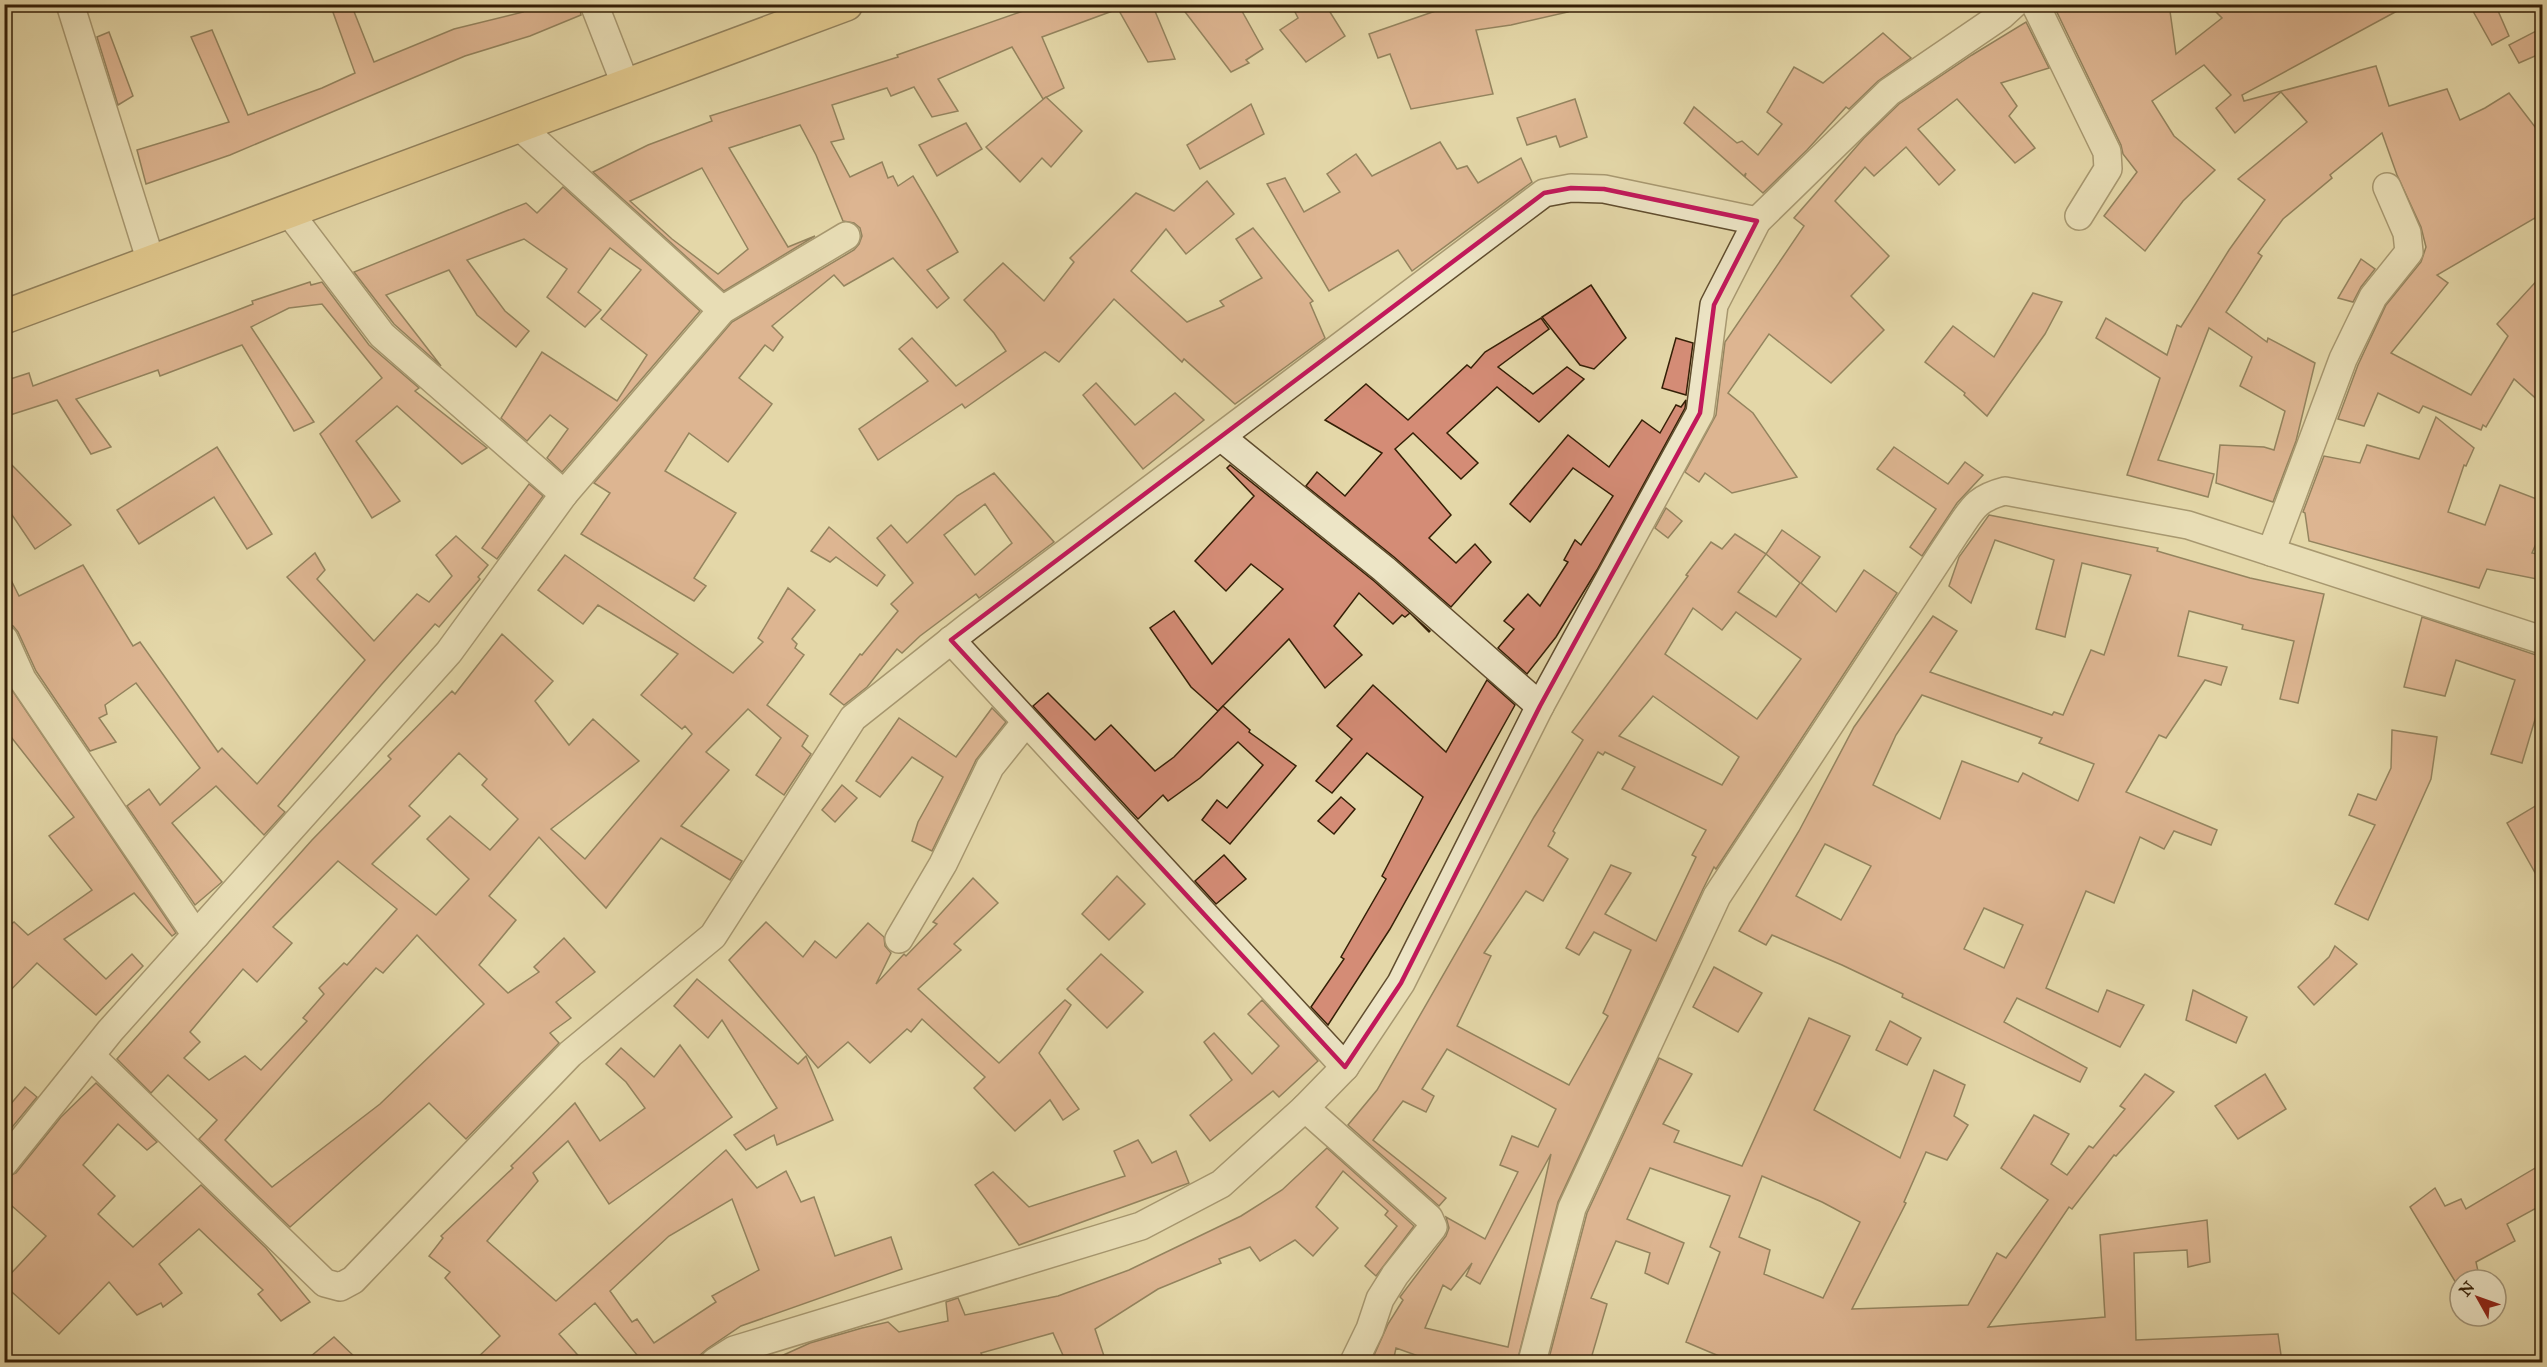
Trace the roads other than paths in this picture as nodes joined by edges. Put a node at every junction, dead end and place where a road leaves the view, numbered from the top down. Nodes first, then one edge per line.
1 (70, 4) edge
2 (594, 4) edge
3 (846, 4) edge
4 (2014, 4) edge
5 (2035, 4) edge
6 (626, 86) junction
7 (519, 126) junction
8 (2387, 187) dead end
9 (288, 211) junction
10 (2079, 216) dead end
11 (1757, 221) junction
12 (846, 236) dead end
13 (151, 262) junction
14 (722, 310) junction
15 (4, 317) edge
16 (1221, 437) junction
17 (564, 494) junction
18 (2271, 552) junction
19 (4, 639) edge
20 (951, 640) junction
21 (2542, 640) edge
22 (1540, 706) junction
23 (1026, 722) junction
24 (196, 935) junction
25 (899, 939) dead end
26 (92, 1057) junction
27 (1345, 1067) junction
28 (1305, 1108) junction
29 (4, 1163) edge
30 (715, 1362) edge
31 (1354, 1362) edge
32 (1532, 1362) edge

1 - 13 street
2 - 6 street
3 - 6 main road
4 - 11 street
5 - 10 street
6 - 7 main road
7 - 9 main road
7 - 14 street
8 - 18 street
9 - 13 main road
9 - 17 street
11 - 16 street
11 - 22 street
12 - 14 street
13 - 15 main road
14 - 17 street
16 - 20 street
16 - 22 street
17 - 24 street
18 - 21 street
18 - 32 street
19 - 24 street
20 - 23 street
20 - 26 street
22 - 27 street
23 - 25 street
23 - 27 street
24 - 26 street
26 - 29 street
27 - 28 street
28 - 30 street
28 - 31 street

